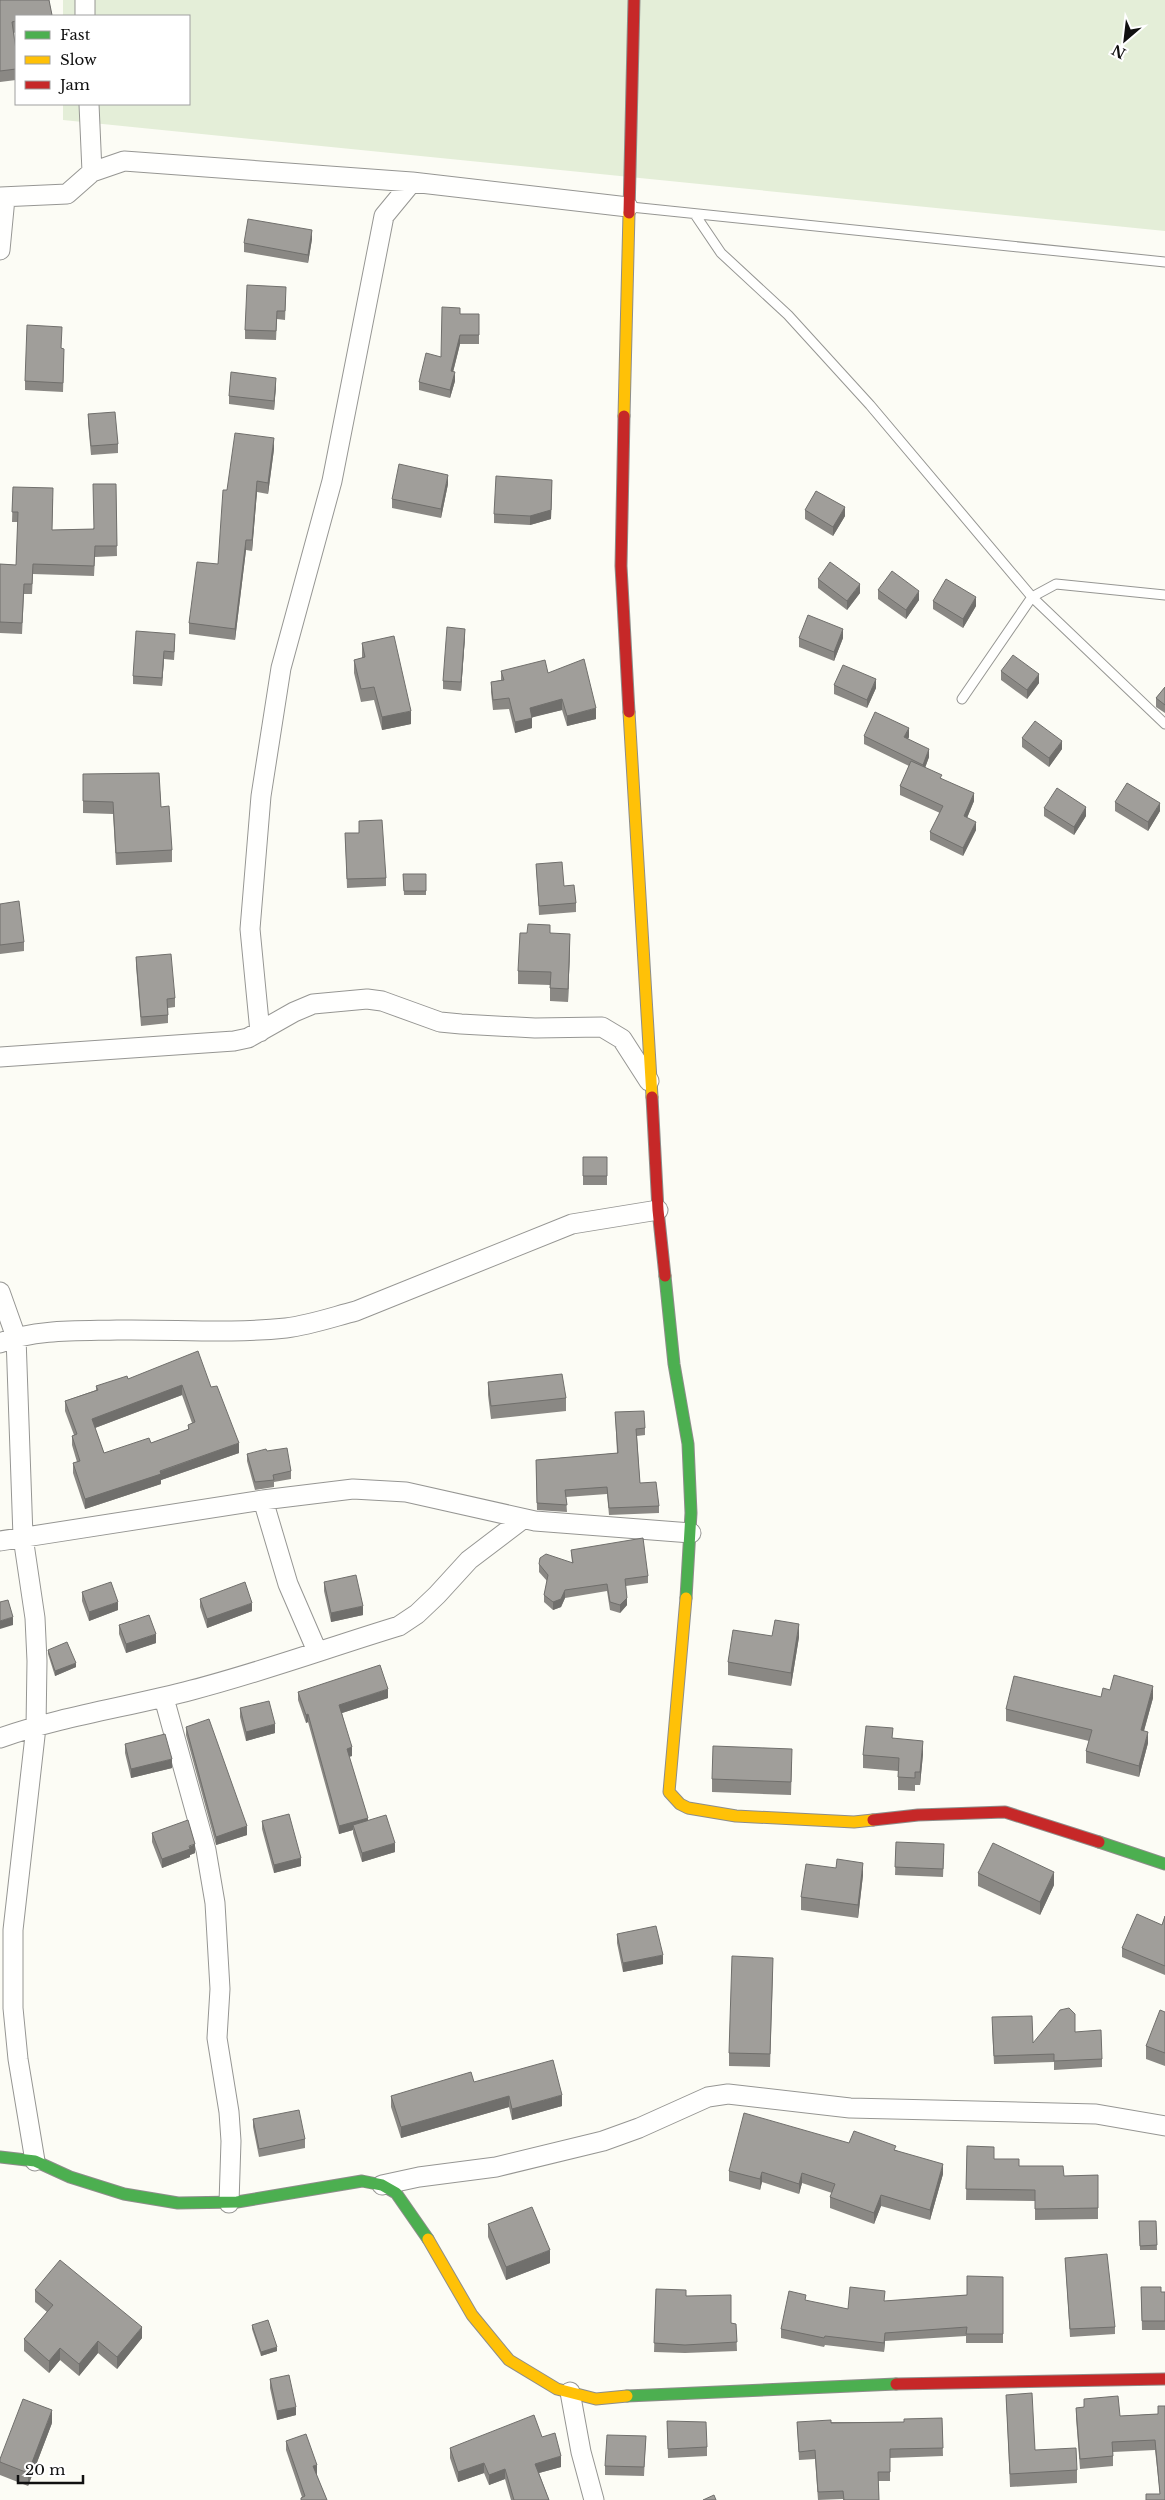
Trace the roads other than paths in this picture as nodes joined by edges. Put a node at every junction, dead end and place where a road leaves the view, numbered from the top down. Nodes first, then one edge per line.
1 (85, 0) edge
2 (634, 0) edge
3 (85, 15) edge
4 (89, 105) edge
5 (92, 172) junction
6 (412, 182) junction
7 (3, 197) edge
8 (628, 207) junction
9 (696, 216) junction
10 (0, 250) edge
11 (1165, 262) edge
12 (1165, 595) edge
13 (1032, 597) junction
14 (962, 699) dead end
15 (1165, 724) edge
16 (260, 1032) junction
17 (0, 1057) edge
18 (649, 1081) junction
19 (658, 1210) junction
20 (0, 1292) edge
21 (8, 1340) edge
22 (263, 1500) junction
23 (523, 1519) junction
24 (691, 1533) junction
25 (22, 1537) junction
26 (0, 1541) edge
27 (316, 1651) junction
28 (164, 1698) junction
29 (36, 1727) junction
30 (0, 1738) edge
31 (1165, 1864) edge
32 (1165, 2126) edge
33 (0, 2157) edge
34 (35, 2162) junction
35 (382, 2184) junction
36 (229, 2203) junction
37 (1165, 2379) edge
38 (570, 2392) junction
39 (594, 2500) edge

1 - 3 street
2 - 8 street
4 - 5 street
5 - 6 street
5 - 7 street
6 - 8 street
6 - 16 street
7 - 10 street
8 - 9 lane
8 - 18 street
9 - 11 lane
9 - 13 lane
12 - 13 lane
13 - 14 lane
13 - 15 lane
16 - 17 street
16 - 18 street
18 - 19 street
19 - 21 street
19 - 24 street
20 - 21 street
21 - 25 street
22 - 23 street
22 - 25 street
22 - 27 street
23 - 24 street
23 - 27 street
24 - 31 street
25 - 26 street
25 - 29 street
27 - 28 street
28 - 29 street
28 - 36 street
29 - 30 street
29 - 34 street
32 - 35 street
33 - 34 street
34 - 36 street
35 - 36 street
35 - 38 street
37 - 38 street
38 - 39 street

